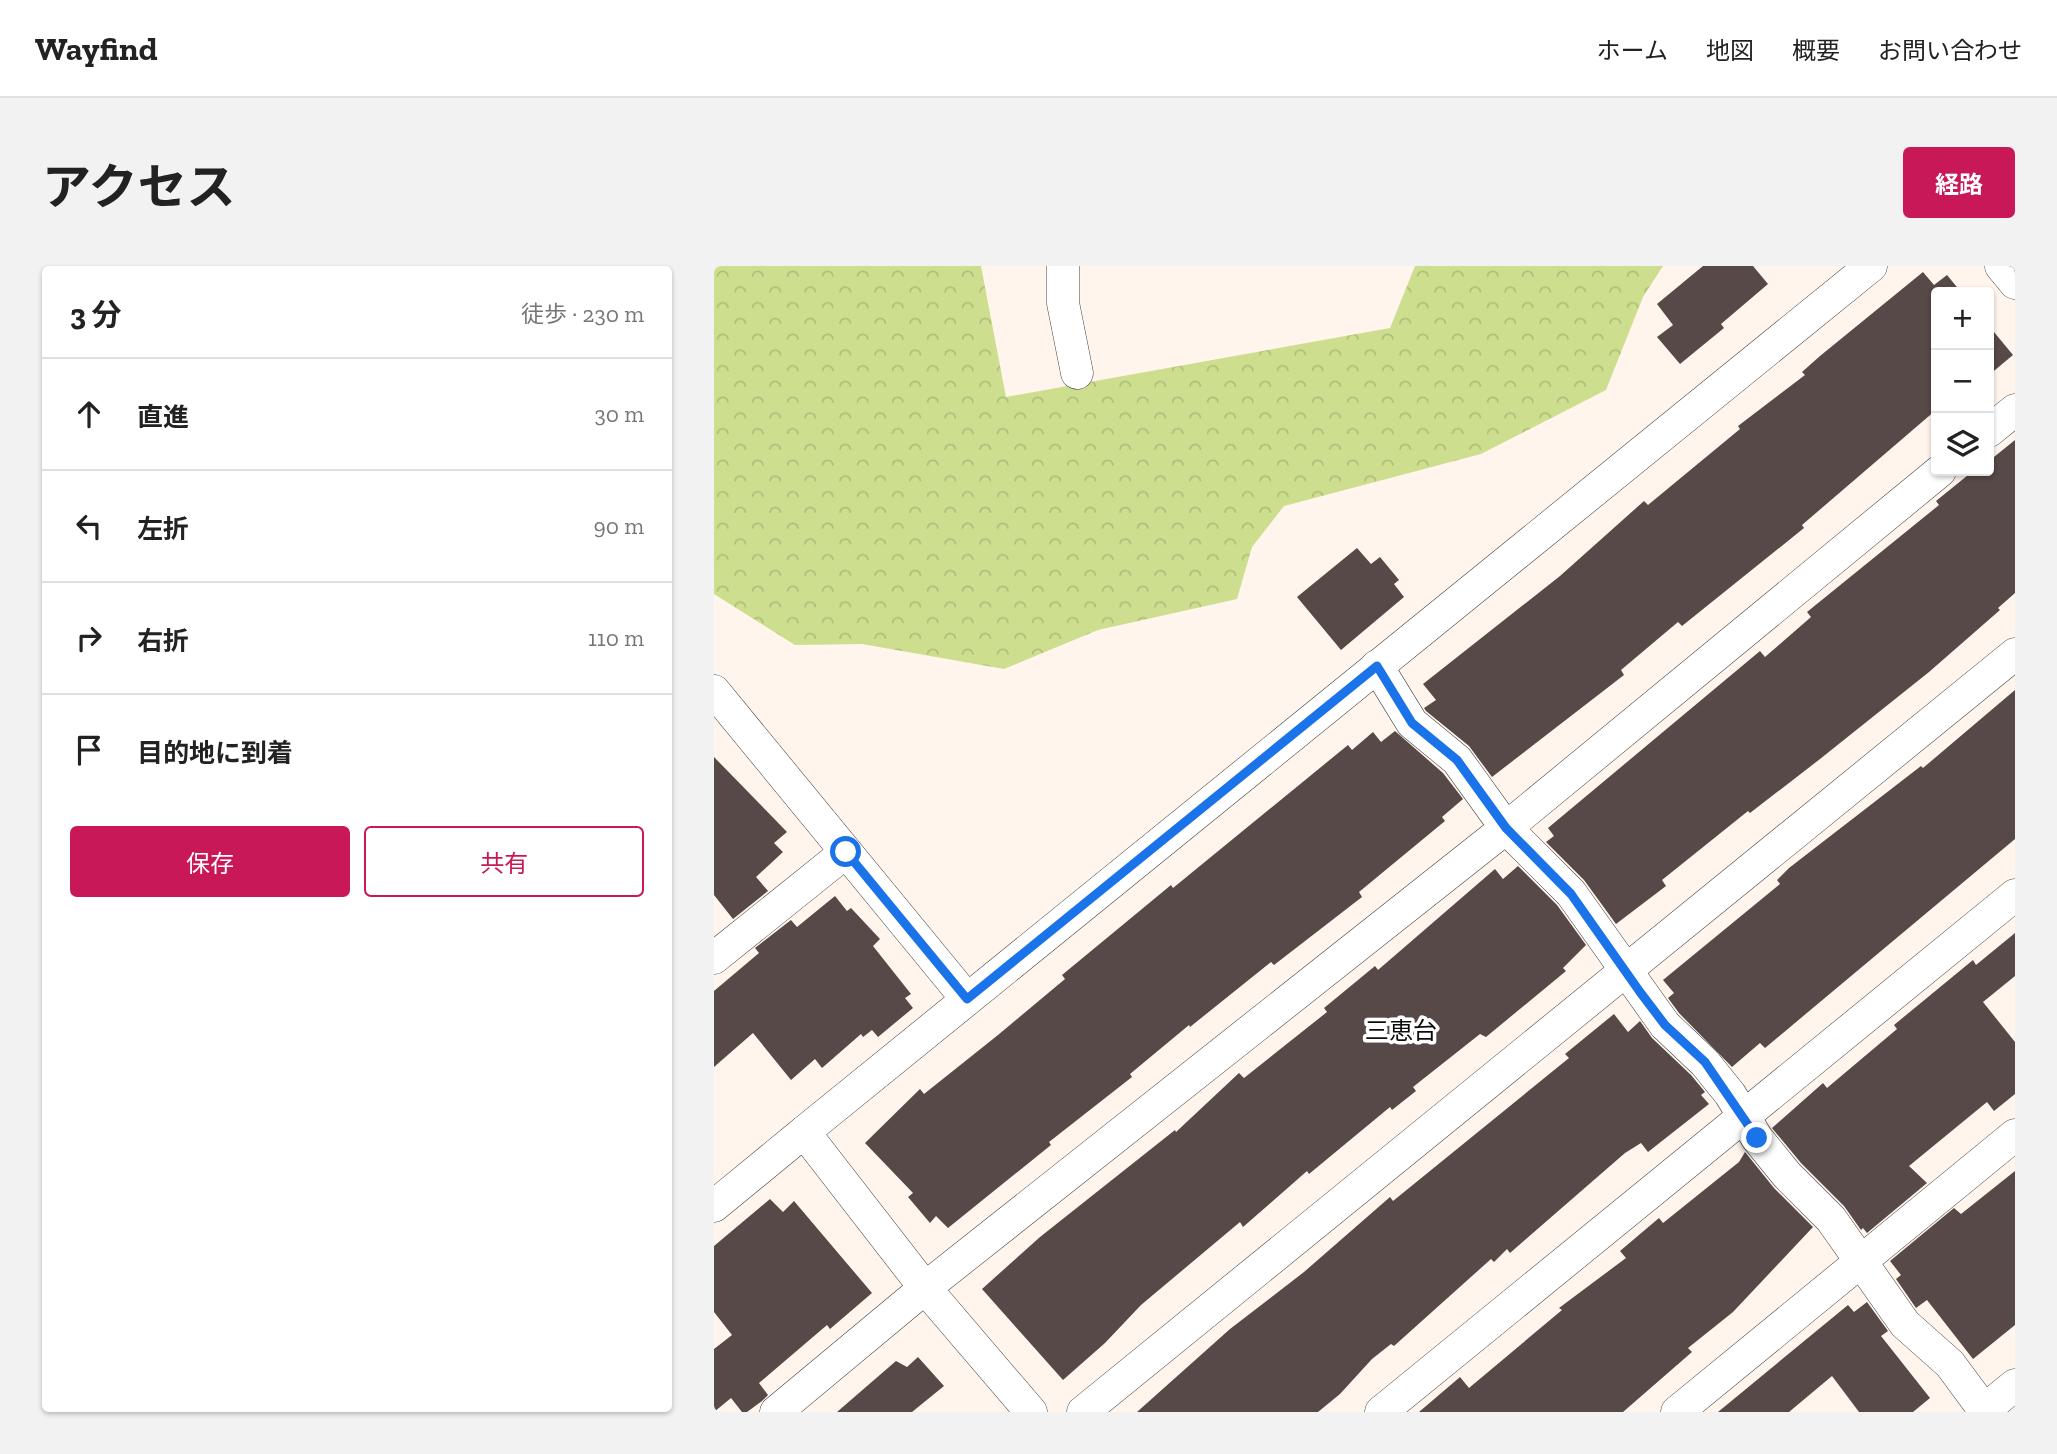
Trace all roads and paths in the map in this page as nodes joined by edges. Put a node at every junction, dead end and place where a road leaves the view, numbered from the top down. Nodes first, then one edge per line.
1 (1063, 266) edge
2 (1871, 266) edge
3 (2001, 266) edge
4 (2015, 283) edge
5 (1077, 373) dead end
6 (2015, 410) edge
7 (1994, 427) edge
8 (1934, 476) edge
9 (2015, 654) edge
10 (1377, 666) junction
11 (718, 704) edge
12 (1506, 828) junction
13 (846, 852) junction
14 (2015, 895) edge
15 (714, 958) edge
16 (1624, 970) junction
17 (967, 999) junction
18 (1743, 1114) junction
19 (804, 1132) junction
20 (2015, 1135) edge
21 (714, 1206) edge
22 (1861, 1262) junction
23 (925, 1288) junction
24 (2015, 1385) edge
25 (1983, 1411) edge
26 (776, 1412) edge
27 (1031, 1412) edge
28 (1083, 1412) edge
29 (1381, 1412) edge
30 (1677, 1412) edge

1 - 5 street
2 - 10 street
3 - 4 street
6 - 7 street
8 - 12 street
9 - 16 street
10 - 12 street
10 - 17 street
11 - 13 street
12 - 16 street
12 - 23 street
13 - 15 street
13 - 17 street
14 - 18 street
16 - 18 street
16 - 28 street
17 - 19 street
18 - 22 street
18 - 29 street
19 - 21 street
19 - 23 street
20 - 22 street
22 - 25 street
22 - 30 street
23 - 26 street
23 - 27 street
24 - 25 street

